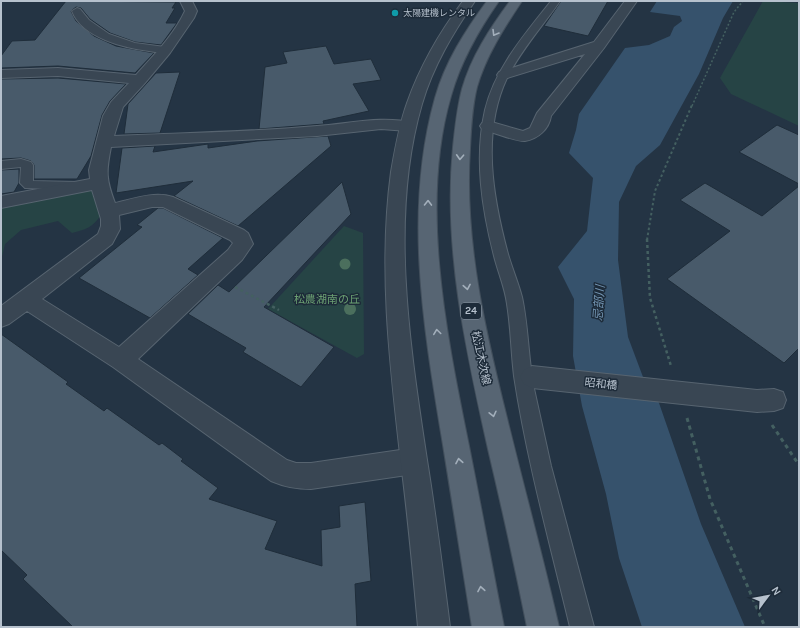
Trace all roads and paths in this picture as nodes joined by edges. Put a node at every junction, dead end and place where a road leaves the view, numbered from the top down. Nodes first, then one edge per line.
1 (186, 1) edge
2 (469, 1) edge
3 (493, 1) edge
4 (516, 1) edge
5 (556, 1) edge
6 (631, 1) edge
7 (743, 1) edge
8 (77, 11) dead end
9 (599, 45) junction
10 (165, 50) junction
11 (1, 74) edge
12 (504, 75) junction
13 (140, 80) junction
14 (408, 126) junction
15 (488, 126) junction
16 (104, 142) junction
17 (1, 166) edge
18 (90, 184) junction
19 (1, 202) edge
20 (108, 211) junction
21 (213, 275) junction
22 (26, 300) junction
23 (279, 310) dead end
24 (1, 318) edge
25 (121, 360) junction
26 (527, 376) junction
27 (675, 392) junction
28 (765, 400) joint
29 (414, 461) junction
30 (799, 465) edge
31 (434, 627) edge
32 (488, 627) edge
33 (543, 627) edge
34 (582, 627) edge
35 (765, 627) edge

1 - 10 street
2 - 14 street
32 -> 3 main road
4 -> 33 main road, 松江木次線 / 24
5 - 12 lane
6 - 9 street
7 - 27 path
8 - 10 lane
9 - 12 street
9 - 15 street
10 - 13 street
11 - 13 street
12 - 15 lane
13 - 16 street
14 - 16 street
14 - 29 street
15 - 26 lane
16 - 18 street
17 - 18 lane
18 - 19 street
18 - 20 street
20 - 21 street
20 - 22 street
21 - 23 path
21 - 25 street
22 - 24 street
22 - 25 street
25 - 29 street
26 - 27 street, 昭和橋
26 - 34 lane
27 - 28 street, 昭和橋
27 - 35 path
28 - 30 path
29 - 31 street

